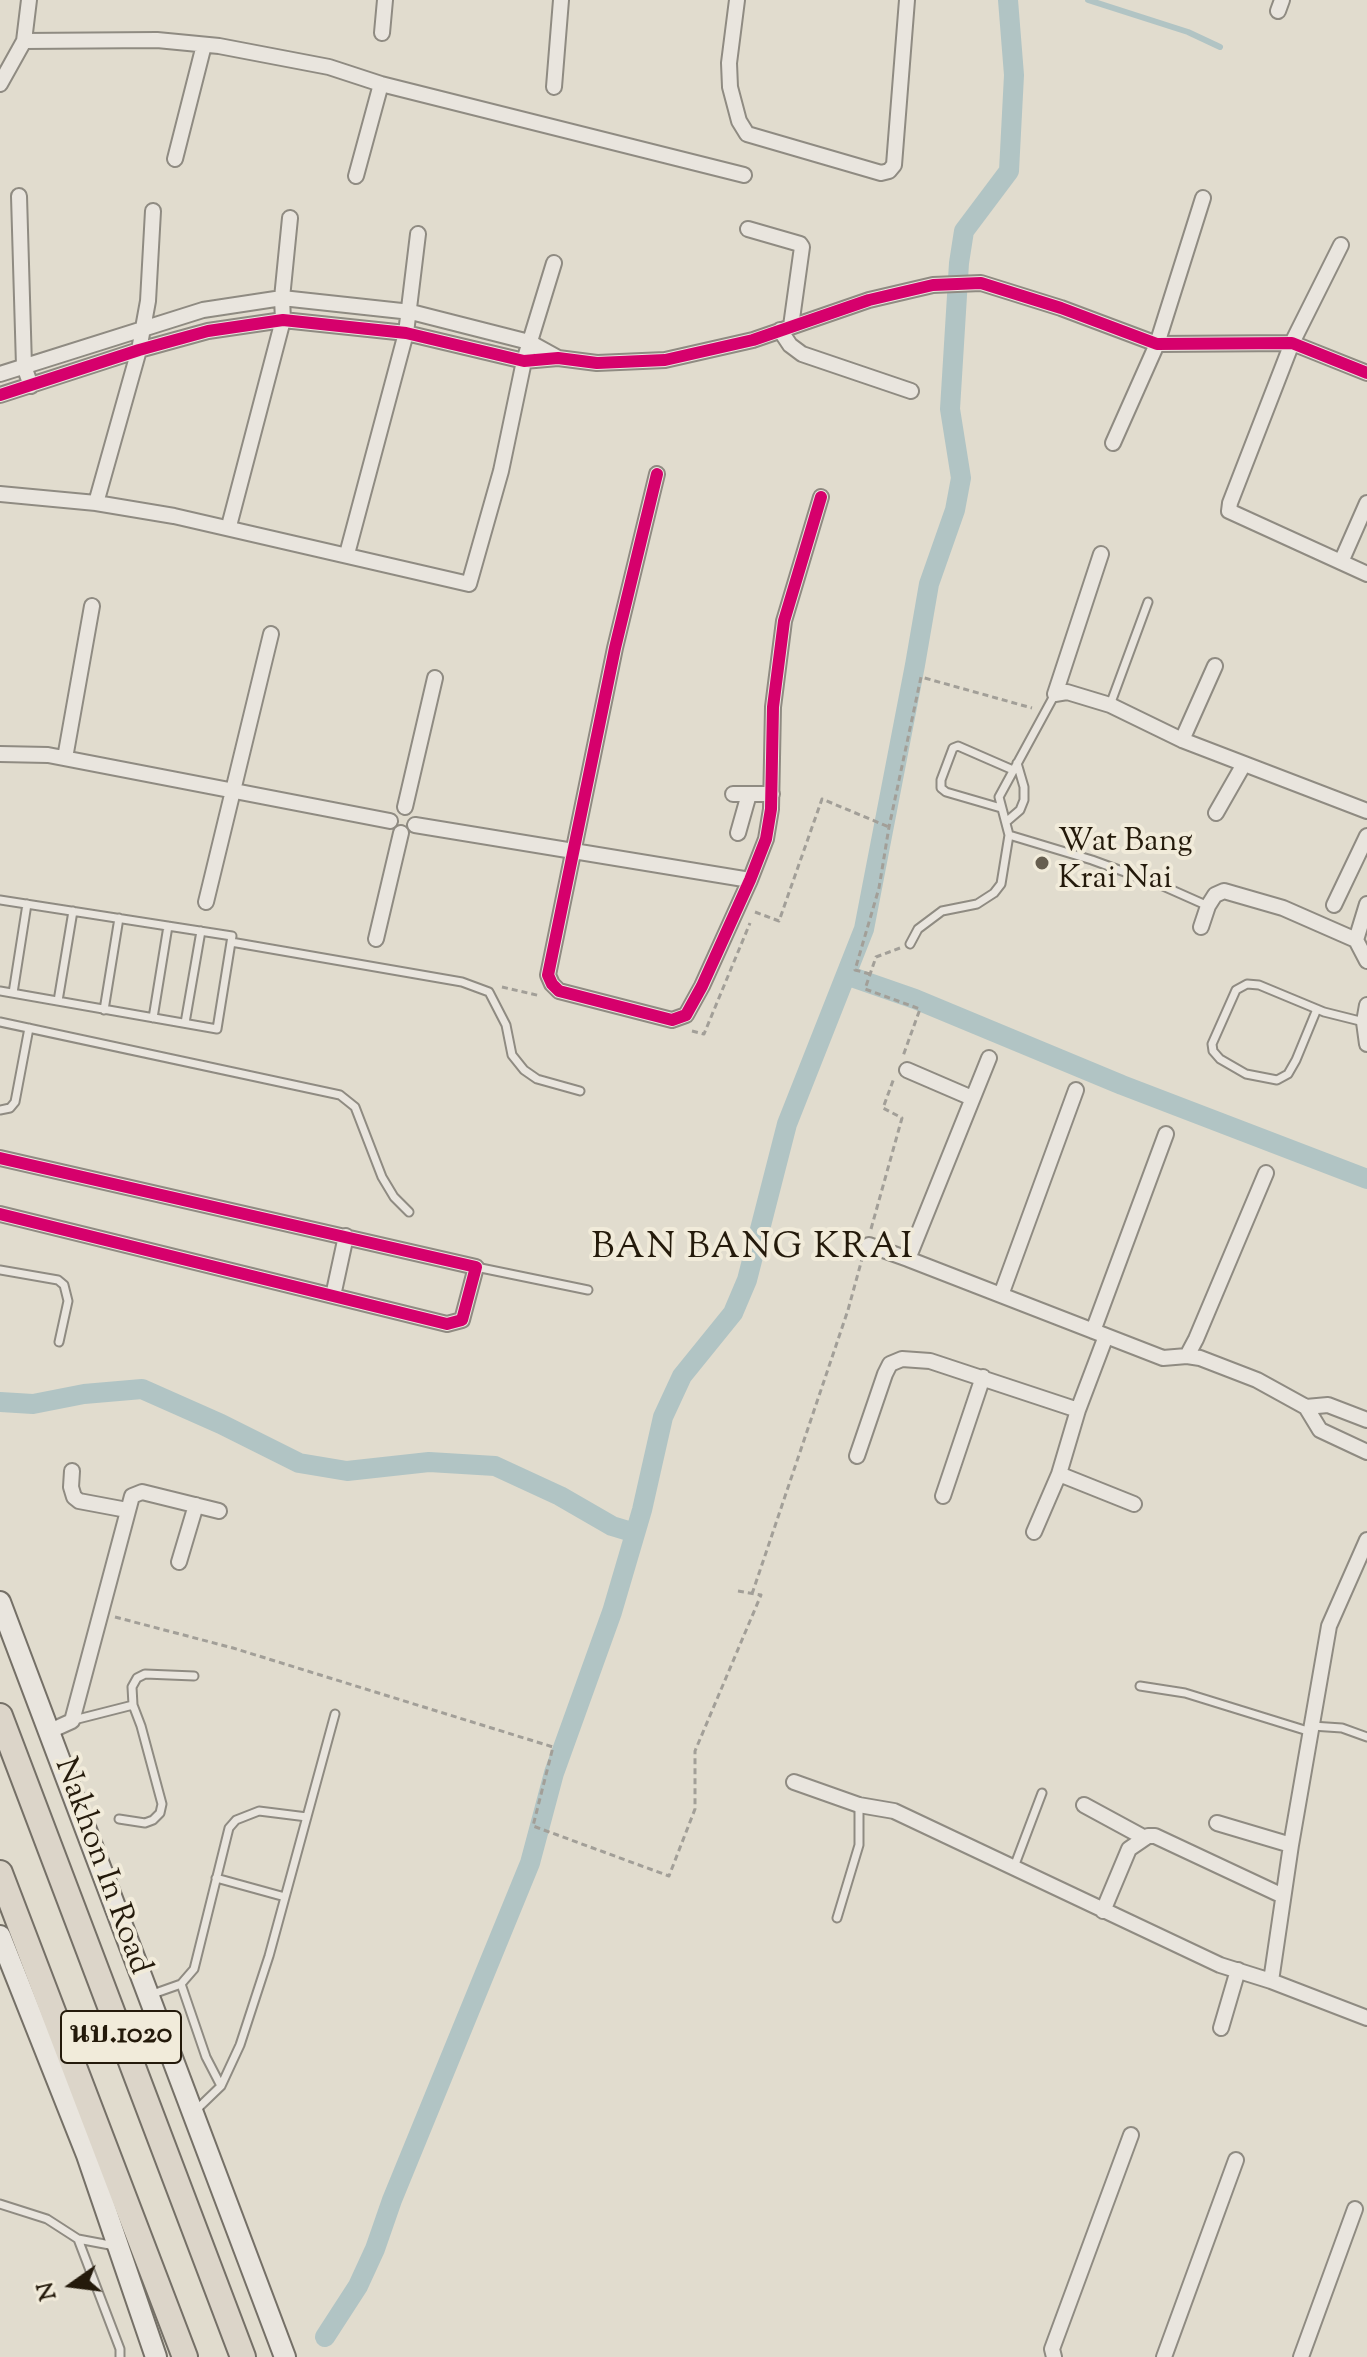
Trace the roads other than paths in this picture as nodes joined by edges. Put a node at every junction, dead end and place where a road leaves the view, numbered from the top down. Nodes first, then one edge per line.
1 (29, 0) edge
2 (385, 0) edge
3 (561, 0) edge
4 (737, 0) edge
5 (907, 0) edge
6 (382, 33) dead end
7 (24, 41) junction
8 (204, 45) junction
9 (5, 64) edge
10 (0, 84) edge
11 (381, 84) junction
12 (554, 87) dead end
13 (175, 159) dead end
14 (744, 175) dead end
15 (356, 176) dead end
16 (19, 196) dead end
17 (1203, 198) dead end
18 (153, 211) dead end
19 (290, 218) dead end
20 (748, 229) dead end
21 (418, 234) dead end
22 (1341, 245) dead end
23 (554, 263) dead end
24 (282, 298) junction
25 (411, 312) junction
26 (283, 320) junction
27 (786, 328) junction
28 (142, 329) junction
29 (406, 333) junction
30 (529, 342) junction
31 (1292, 343) junction
32 (1157, 344) junction
33 (139, 350) junction
34 (558, 358) junction
35 (524, 361) junction
36 (24, 366) junction
37 (1367, 373) edge
38 (0, 374) edge
39 (31, 386) junction
40 (911, 391) dead end
41 (0, 395) edge
42 (1113, 443) dead end
43 (657, 474) dead end
44 (0, 494) edge
45 (821, 497) dead end
46 (96, 503) junction
47 (1367, 503) edge
48 (229, 526) junction
49 (347, 554) junction
50 (1101, 554) dead end
51 (1341, 562) junction
52 (1367, 574) edge
53 (1148, 602) dead end
54 (92, 606) dead end
55 (271, 634) dead end
56 (1215, 666) dead end
57 (435, 678) dead end
58 (1055, 694) junction
59 (1110, 705) junction
60 (1182, 740) junction
61 (0, 754) edge
62 (65, 758) junction
63 (1244, 764) junction
64 (1015, 766) junction
65 (233, 792) junction
66 (733, 794) dead end
67 (749, 794) junction
68 (772, 794) junction
69 (405, 807) junction
70 (1001, 808) junction
71 (1367, 811) edge
72 (1216, 813) dead end
73 (390, 821) junction
74 (1006, 822) junction
75 (415, 825) junction
76 (401, 833) junction
77 (738, 833) dead end
78 (1009, 835) junction
79 (1367, 836) edge
80 (572, 850) junction
81 (750, 880) junction
82 (0, 900) edge
83 (206, 902) dead end
84 (27, 904) junction
85 (1367, 904) edge
86 (1334, 905) dead end
87 (1208, 906) junction
88 (73, 911) junction
89 (119, 918) junction
90 (168, 926) junction
91 (1201, 927) dead end
92 (201, 931) junction
93 (376, 939) dead end
94 (1356, 940) junction
95 (231, 942) junction
96 (910, 944) road end
97 (1367, 961) edge
98 (0, 991) edge
99 (13, 993) junction
100 (58, 1001) junction
101 (1367, 1005) edge
102 (1317, 1009) junction
103 (104, 1010) junction
104 (153, 1018) junction
105 (0, 1022) edge
106 (1364, 1022) junction
107 (185, 1023) junction
108 (29, 1028) junction
109 (1367, 1044) edge
110 (989, 1058) dead end
111 (907, 1070) dead end
112 (1076, 1090) dead end
113 (580, 1091) dead end
114 (972, 1098) junction
115 (0, 1110) edge
116 (1166, 1134) dead end
117 (0, 1158) edge
118 (1266, 1173) dead end
119 (409, 1212) dead end
120 (0, 1214) edge
121 (346, 1236) junction
122 (867, 1244) road end
123 (908, 1259) junction
124 (476, 1267) junction
125 (0, 1270) edge
126 (588, 1290) dead end
127 (1001, 1295) junction
128 (333, 1296) junction
129 (1100, 1333) junction
130 (59, 1342) dead end
131 (1187, 1356) junction
132 (983, 1377) junction
133 (1306, 1407) junction
134 (1078, 1410) junction
135 (1367, 1420) edge
136 (1367, 1452) edge
137 (857, 1456) dead end
138 (72, 1471) dead end
139 (1059, 1474) junction
140 (943, 1496) dead end
141 (1134, 1504) dead end
142 (196, 1505) junction
143 (127, 1510) junction
144 (219, 1511) dead end
145 (1034, 1532) dead end
146 (1367, 1540) edge
147 (179, 1562) dead end
148 (0, 1602) edge
149 (194, 1676) dead end
150 (1140, 1686) dead end
151 (133, 1705) junction
152 (335, 1714) dead end
153 (0, 1716) edge
154 (72, 1721) junction
155 (1311, 1729) junction
156 (50, 1731) junction
157 (1367, 1737) edge
158 (794, 1782) dead end
159 (1042, 1793) dead end
160 (859, 1805) junction
161 (1084, 1805) dead end
162 (307, 1817) junction
163 (119, 1819) dead end
164 (1217, 1823) dead end
165 (1143, 1837) junction
166 (1291, 1845) junction
167 (1013, 1870) junction
168 (0, 1873) edge
169 (216, 1878) junction
170 (1283, 1896) junction
171 (285, 1897) junction
172 (1103, 1911) junction
173 (837, 1918) dead end
174 (0, 1936) edge
175 (5, 1962) edge
176 (1238, 1970) junction
177 (1271, 1981) junction
178 (181, 1984) junction
179 (147, 1996) junction
180 (1367, 2018) edge
181 (1221, 2028) dead end
182 (221, 2086) junction
183 (192, 2113) junction
184 (1131, 2135) dead end
185 (1236, 2160) dead end
186 (0, 2204) edge
187 (1355, 2209) dead end
188 (78, 2239) junction
189 (118, 2246) junction
190 (120, 2357) edge
191 (156, 2357) edge
192 (185, 2357) edge
193 (243, 2357) edge
194 (285, 2357) edge
195 (1054, 2357) edge
196 (1164, 2357) edge
197 (1301, 2357) edge

1 - 7 street
2 - 6 street
3 - 12 street
4 - 5 street
7 - 8 street
7 - 9 street
8 - 11 street
8 - 13 street
9 - 10 street
11 - 14 street
11 - 15 street
16 - 36 street
17 - 32 street
18 - 28 street
19 - 24 street
20 - 27 street
21 - 25 street
22 - 31 street
23 - 30 street
24 - 25 street
24 - 26 street
24 - 28 street
25 - 29 street
25 - 30 street
26 - 29 street
26 - 33 street
26 - 48 street
27 - 32 street
27 - 34 street
27 - 40 street
28 - 33 street
28 - 36 street
29 - 35 street
29 - 49 street
30 - 34 street
30 - 35 street
31 - 32 street
31 - 37 street
31 - 51 street
32 - 42 street
33 - 39 street
33 - 46 street
34 - 35 street
35 - 49 street
36 - 38 street
36 - 39 street
39 - 41 street
43 - 80 street
44 - 46 street
45 - 68 street
46 - 48 street
47 - 51 street
48 - 49 street
50 - 58 street
51 - 52 street
53 - 59 lane
54 - 62 street
55 - 65 street
56 - 60 street
57 - 69 street
58 - 59 street
58 - 64 lane
59 - 60 street
60 - 63 street
61 - 62 street
62 - 65 street
63 - 71 street
63 - 72 street
64 - 70 lane
64 - 70 lane
64 - 74 lane
65 - 73 street
65 - 83 street
66 - 67 street
67 - 68 street
67 - 77 street
68 - 81 street
69 - 73 street
69 - 75 street
70 - 74 lane
73 - 76 street
74 - 78 lane
75 - 76 street
75 - 80 street
76 - 93 street
78 - 87 lane
78 - 96 lane
79 - 86 street
80 - 81 street
80 - 81 street
82 - 84 lane
84 - 88 lane
84 - 99 lane
85 - 94 street
87 - 91 street
87 - 94 street
88 - 89 lane
88 - 100 lane
89 - 90 lane
89 - 103 lane
90 - 92 lane
90 - 104 lane
92 - 95 lane
92 - 107 lane
94 - 97 street
95 - 107 lane
95 - 113 lane
98 - 99 lane
99 - 100 lane
100 - 103 lane
101 - 106 street
102 - 102 lane
102 - 106 lane
103 - 104 lane
104 - 107 lane
105 - 108 lane
106 - 109 street
108 - 115 lane
108 - 119 lane
110 - 114 street
111 - 114 street
112 - 127 street
114 - 123 street
116 - 129 street
117 - 121 street
118 - 131 street
120 - 128 street
121 - 124 street
121 - 128 street
122 - 123 street
123 - 127 street
124 - 126 lane
124 - 128 street
125 - 130 lane
127 - 129 street
129 - 131 street
129 - 134 street
131 - 133 street
132 - 134 street
132 - 137 street
132 - 140 street
133 - 135 street
133 - 136 street
134 - 139 street
138 - 143 street
139 - 141 street
139 - 145 street
142 - 143 street
142 - 144 street
142 - 147 street
143 - 154 street
146 - 155 street
148 - 156 main road, Nakhon In Road / นบ.1020
149 - 151 lane
150 - 155 lane
151 - 154 lane
151 - 163 lane
152 - 162 lane
153 - 193 main road, Nakhon In Road / นบ.1020
154 - 156 street
155 - 157 lane
155 - 166 street
156 - 179 main road, Nakhon In Road / นบ.1020
158 - 160 street
159 - 167 lane
160 - 167 street
160 - 173 lane
161 - 165 street
162 - 169 lane
162 - 171 lane
164 - 166 street
165 - 170 street
165 - 172 street
166 - 170 street
167 - 172 street
168 - 192 main road, นบ.1020
169 - 171 lane
169 - 178 lane
170 - 177 street
171 - 182 lane
172 - 176 street
174 - 175 main road, นบ.1020
175 - 189 main road, นบ.1020
176 - 177 street
176 - 181 street
177 - 180 street
178 - 179 lane
178 - 182 lane
179 - 183 main road, Nakhon In Road / นบ.1020
182 - 183 lane
183 - 194 main road, Nakhon In Road / นบ.1020
184 - 195 street
185 - 196 street
186 - 188 lane
187 - 197 street
188 - 189 lane
188 - 190 lane
189 - 191 main road, นบ.1020

